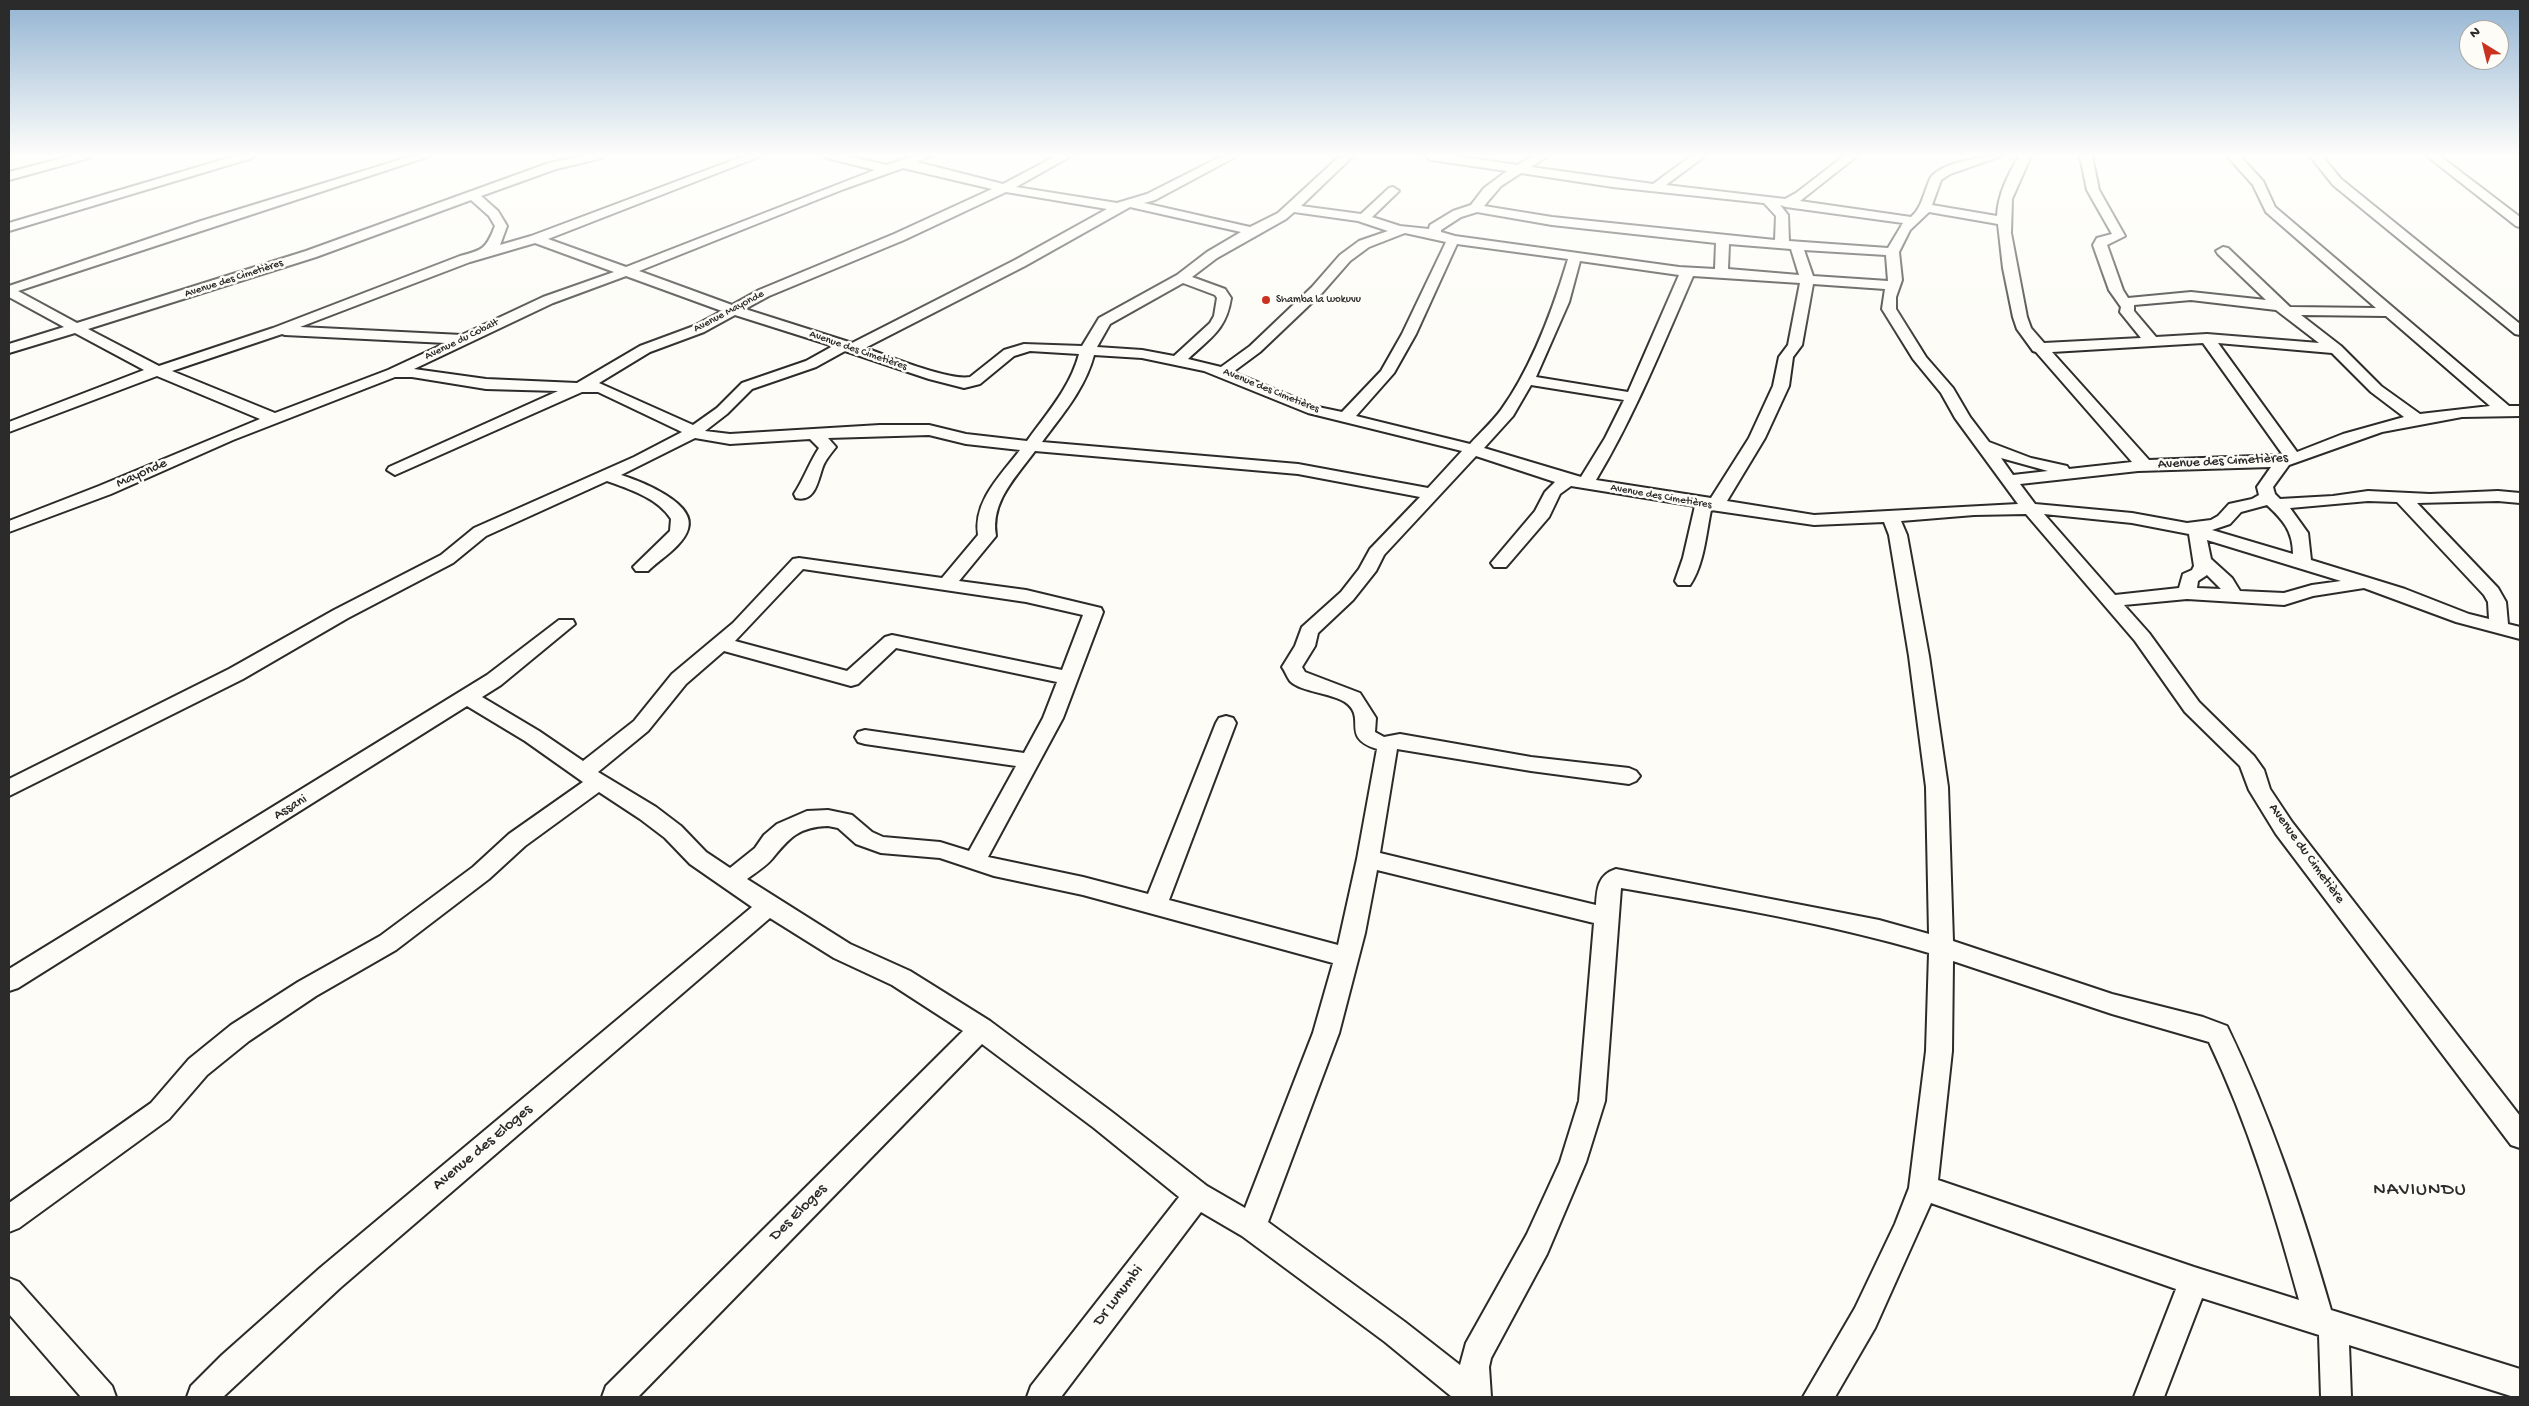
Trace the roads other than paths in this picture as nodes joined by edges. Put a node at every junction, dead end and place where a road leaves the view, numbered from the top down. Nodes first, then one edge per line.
1 (1914, 221) edge
2 (2004, 221) edge
3 (27, 222) edge
4 (213, 222) edge
5 (399, 222) edge
6 (498, 222) edge
7 (582, 222) edge
8 (749, 222) edge
9 (932, 222) edge
10 (1097, 222) edge
11 (1206, 222) edge
12 (1271, 222) edge
13 (1372, 222) edge
14 (1446, 222) edge
15 (1566, 222) edge
16 (1782, 222) edge
17 (2111, 222) edge
18 (2284, 222) edge
19 (2386, 222) edge
20 (1589, 225) junction
21 (9, 227) edge
22 (1399, 230) junction
23 (1252, 231) junction
24 (1435, 234) junction
25 (536, 239) junction
26 (1453, 240) junction
27 (1724, 240) junction
28 (1790, 246) junction
29 (2223, 251) dead end
30 (487, 252) junction
31 (1892, 252) junction
32 (1575, 256) junction
33 (628, 271) junction
34 (1688, 271) junction
35 (1721, 273) junction
36 (1182, 278) junction
37 (1807, 281) junction
38 (1894, 286) junction
39 (9, 291) edge
40 (2126, 302) junction
41 (2284, 308) junction
42 (733, 310) junction
43 (2388, 312) junction
44 (75, 328) junction
45 (278, 331) junction
46 (2520, 331) edge
47 (2207, 338) junction
48 (466, 339) junction
49 (2152, 341) junction
50 (847, 347) junction
51 (2038, 348) junction
52 (9, 349) edge
53 (1088, 349) junction
54 (2336, 349) junction
55 (1178, 360) junction
56 (160, 370) junction
57 (1224, 372) junction
58 (393, 373) junction
59 (1527, 380) junction
60 (577, 388) junction
61 (1633, 397) junction
62 (2512, 411) edge
63 (275, 419) junction
64 (1344, 419) junction
65 (2418, 420) junction
66 (13, 422) edge
67 (693, 433) junction
68 (814, 434) junction
69 (1032, 446) junction
70 (1984, 446) junction
71 (1472, 449) junction
72 (2288, 460) junction
73 (2144, 466) junction
74 (395, 470) dead end
75 (2079, 473) junction
76 (605, 475) junction
77 (1567, 480) junction
78 (2009, 480) junction
79 (1586, 484) junction
80 (802, 494) dead end
81 (1432, 494) junction
82 (2402, 498) junction
83 (2520, 498) edge
84 (2272, 499) junction
85 (1709, 505) junction
86 (2030, 509) junction
87 (1891, 517) junction
88 (2178, 526) junction
89 (9, 527) edge
90 (2197, 531) junction
91 (2202, 561) junction
92 (1500, 563) dead end
93 (2302, 564) junction
94 (642, 567) dead end
95 (1684, 581) dead end
96 (2364, 582) junction
97 (946, 584) junction
98 (2187, 593) junction
99 (2234, 595) junction
100 (2110, 601) junction
101 (566, 624) dead end
102 (2499, 628) junction
103 (2520, 633) edge
104 (721, 644) junction
105 (1070, 678) junction
106 (467, 697) junction
107 (1226, 724) dead end
108 (865, 737) dead end
109 (1386, 746) junction
110 (1030, 760) junction
111 (1629, 776) dead end
112 (592, 777) junction
113 (9, 788) edge
114 (1368, 859) junction
115 (976, 860) junction
116 (730, 879) junction
117 (769, 906) junction
118 (1155, 906) junction
119 (1607, 917) junction
120 (1941, 947) junction
121 (1346, 957) junction
122 (9, 981) edge
123 (981, 1029) junction
124 (2520, 1136) edge
125 (1923, 1188) junction
126 (1197, 1195) junction
127 (9, 1219) edge
128 (1252, 1226) junction
129 (2194, 1281) junction
130 (9, 1292) edge
131 (2326, 1323) junction
132 (2520, 1384) edge
133 (1474, 1396) edge
134 (101, 1397) edge
135 (202, 1397) edge
136 (617, 1397) edge
137 (1042, 1397) edge
138 (1818, 1397) edge
139 (2149, 1397) edge
140 (2336, 1397) edge

1 - 31 street
2 - 51 street
3 - 21 street
4 - 39 street
5 - 44 street, Avenue des Cimetières
6 - 30 street
7 - 25 street
8 - 33 street, Avenue du Cobalt
9 - 42 street, Avenue Mayonde
10 - 50 street
11 - 23 street
12 - 23 street
13 - 22 street
14 - 24 street
15 - 20 street
16 - 28 street
17 - 40 street
18 - 43 street
19 - 46 street
20 - 27 street
20 - 32 street
22 - 24 street
22 - 57 street
23 - 36 street
24 - 26 street
25 - 30 street
25 - 33 street, Avenue des Cimetières
26 - 32 street
26 - 64 street
27 - 28 street
27 - 35 street
28 - 31 street
28 - 37 street
29 - 41 street
30 - 45 street
31 - 38 street, Avenue du Cimetière
32 - 34 street
32 - 59 street
33 - 42 street, Avenue des Cimetières
33 - 48 street, Avenue du Cobalt
34 - 35 street
34 - 61 street
35 - 37 street
36 - 53 street
36 - 55 street
37 - 38 street
37 - 85 street
38 - 70 street, Avenue du Cimetière
39 - 44 street
40 - 41 street
40 - 49 street
41 - 43 street
41 - 54 street
42 - 50 street, Avenue des Cimetières
42 - 60 street, Avenue Mayonde
43 - 62 street
44 - 52 street, Avenue des Cimetières
44 - 56 street
45 - 48 street
45 - 56 street
47 - 49 street
47 - 54 street
47 - 72 street
48 - 58 street, Avenue du Cobalt
49 - 51 street
50 - 53 street, Avenue des Cimetières
50 - 67 street
51 - 73 street
53 - 55 street, Avenue des Cimetières
53 - 69 street
54 - 65 street
55 - 57 street, Avenue des Cimetières
56 - 63 street
56 - 66 street
57 - 64 street, Avenue des Cimetières
58 - 60 street
58 - 63 street, Avenue du Cobalt
59 - 61 street
59 - 71 street
60 - 67 street
60 - 74 street, Avenue Mayonde
61 - 79 street
62 - 65 street, Avenue des Cimetières
63 - 89 street, Mayonde
64 - 71 street, Avenue des Cimetières
65 - 72 street, Avenue des Cimetières
67 - 68 street
67 - 76 street
68 - 69 street
68 - 80 street
69 - 81 street
69 - 97 street
70 - 75 street
70 - 78 street, Avenue du Cimetière
71 - 77 street, Avenue des Cimetières
71 - 81 street
72 - 73 street, Avenue des Cimetières
72 - 84 street
73 - 75 street, Avenue des Cimetières
75 - 78 street, Avenue des Cimetières
76 - 94 street
76 - 113 street
77 - 79 street, Avenue des Cimetières
77 - 92 street
78 - 86 street, Avenue du Cimetière
79 - 85 street, Avenue des Cimetières
81 - 109 street
82 - 83 street
82 - 84 street
82 - 102 street
84 - 88 street
84 - 93 street
85 - 87 street, Avenue des Cimetières
85 - 95 street
86 - 87 street, Avenue des Cimetières
86 - 88 street, Avenue des Cimetières
86 - 100 street, Avenue du Cimetière
87 - 120 street
88 - 90 street
90 - 91 street
90 - 93 street
91 - 98 street
91 - 99 street
93 - 96 street
96 - 99 street
96 - 102 street
97 - 104 street
97 - 105 street
98 - 99 street
98 - 100 street
100 - 124 street, Avenue du Cimetière
101 - 106 street, Assani
102 - 103 street
104 - 105 street
104 - 112 street
105 - 110 street
106 - 112 street
106 - 122 street, Assani
107 - 118 street
108 - 110 street
109 - 111 street
109 - 114 street
110 - 115 street
112 - 116 street
112 - 127 street
114 - 119 street
114 - 121 street
115 - 116 street
115 - 118 street
116 - 117 street
117 - 123 street
117 - 135 street, Avenue des Eloges
118 - 121 street
119 - 120 street
119 - 133 street
120 - 125 street
120 - 131 street
121 - 128 street
123 - 126 street
123 - 136 street, Des Eloges
125 - 129 street
125 - 138 street
126 - 128 street
126 - 137 street, Dr Lunumbi
128 - 133 street
129 - 131 street
129 - 139 street
130 - 134 street
131 - 132 street
131 - 140 street

